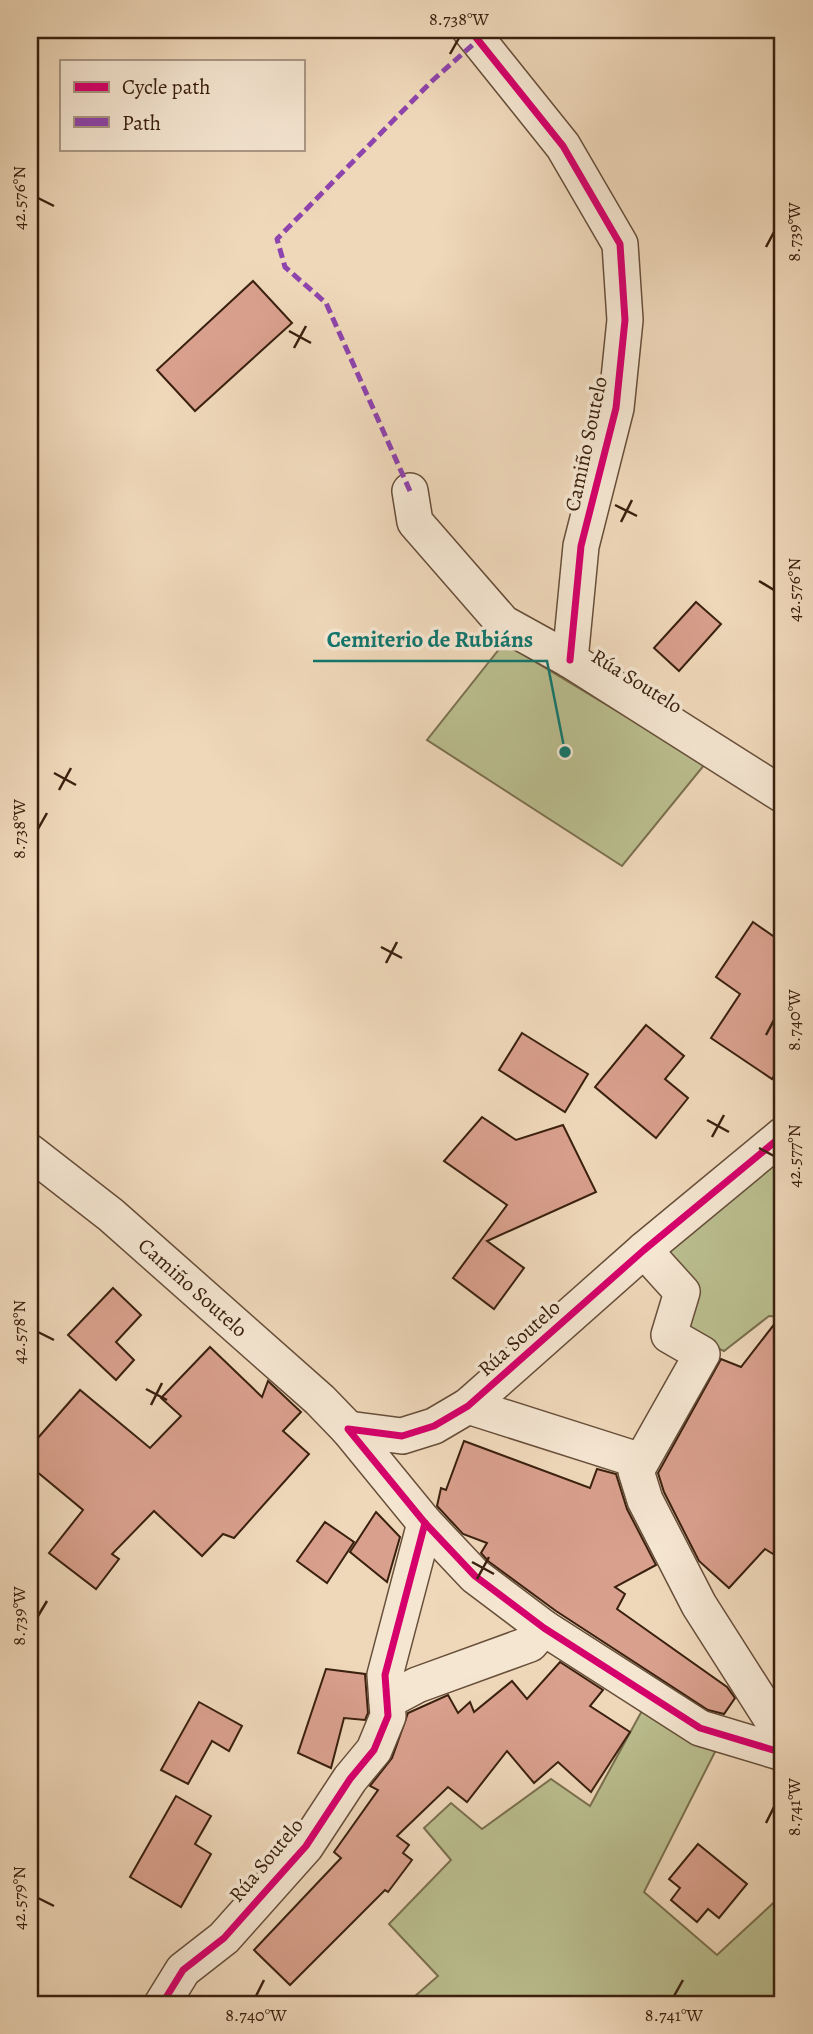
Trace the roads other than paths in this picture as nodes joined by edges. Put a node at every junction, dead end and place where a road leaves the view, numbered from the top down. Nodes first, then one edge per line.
1 (470, 30) edge
2 (410, 491) dead end
3 (570, 660) junction
4 (783, 795) edge
5 (783, 1135) edge
6 (30, 1152) edge
7 (644, 1250) junction
8 (468, 1406) junction
9 (348, 1429) junction
10 (641, 1461) junction
11 (425, 1523) junction
12 (544, 1628) junction
13 (387, 1701) junction
14 (783, 1744) edge
15 (783, 1754) edge
16 (162, 2004) edge

1 - 3 street, Camiño Soutelo
2 - 3 street, Rúa Soutelo
3 - 4 street, Rúa Soutelo
5 - 7 street, Rúa Soutelo
6 - 9 street, Camiño Soutelo
7 - 8 street, Rúa Soutelo
7 - 10 street
8 - 9 street, Rúa Soutelo
8 - 10 street, Rúa Soutelo
9 - 11 street
10 - 14 street
11 - 12 street
11 - 13 street, Rúa Soutelo
12 - 13 street
12 - 15 street
13 - 16 street, Rúa Soutelo

